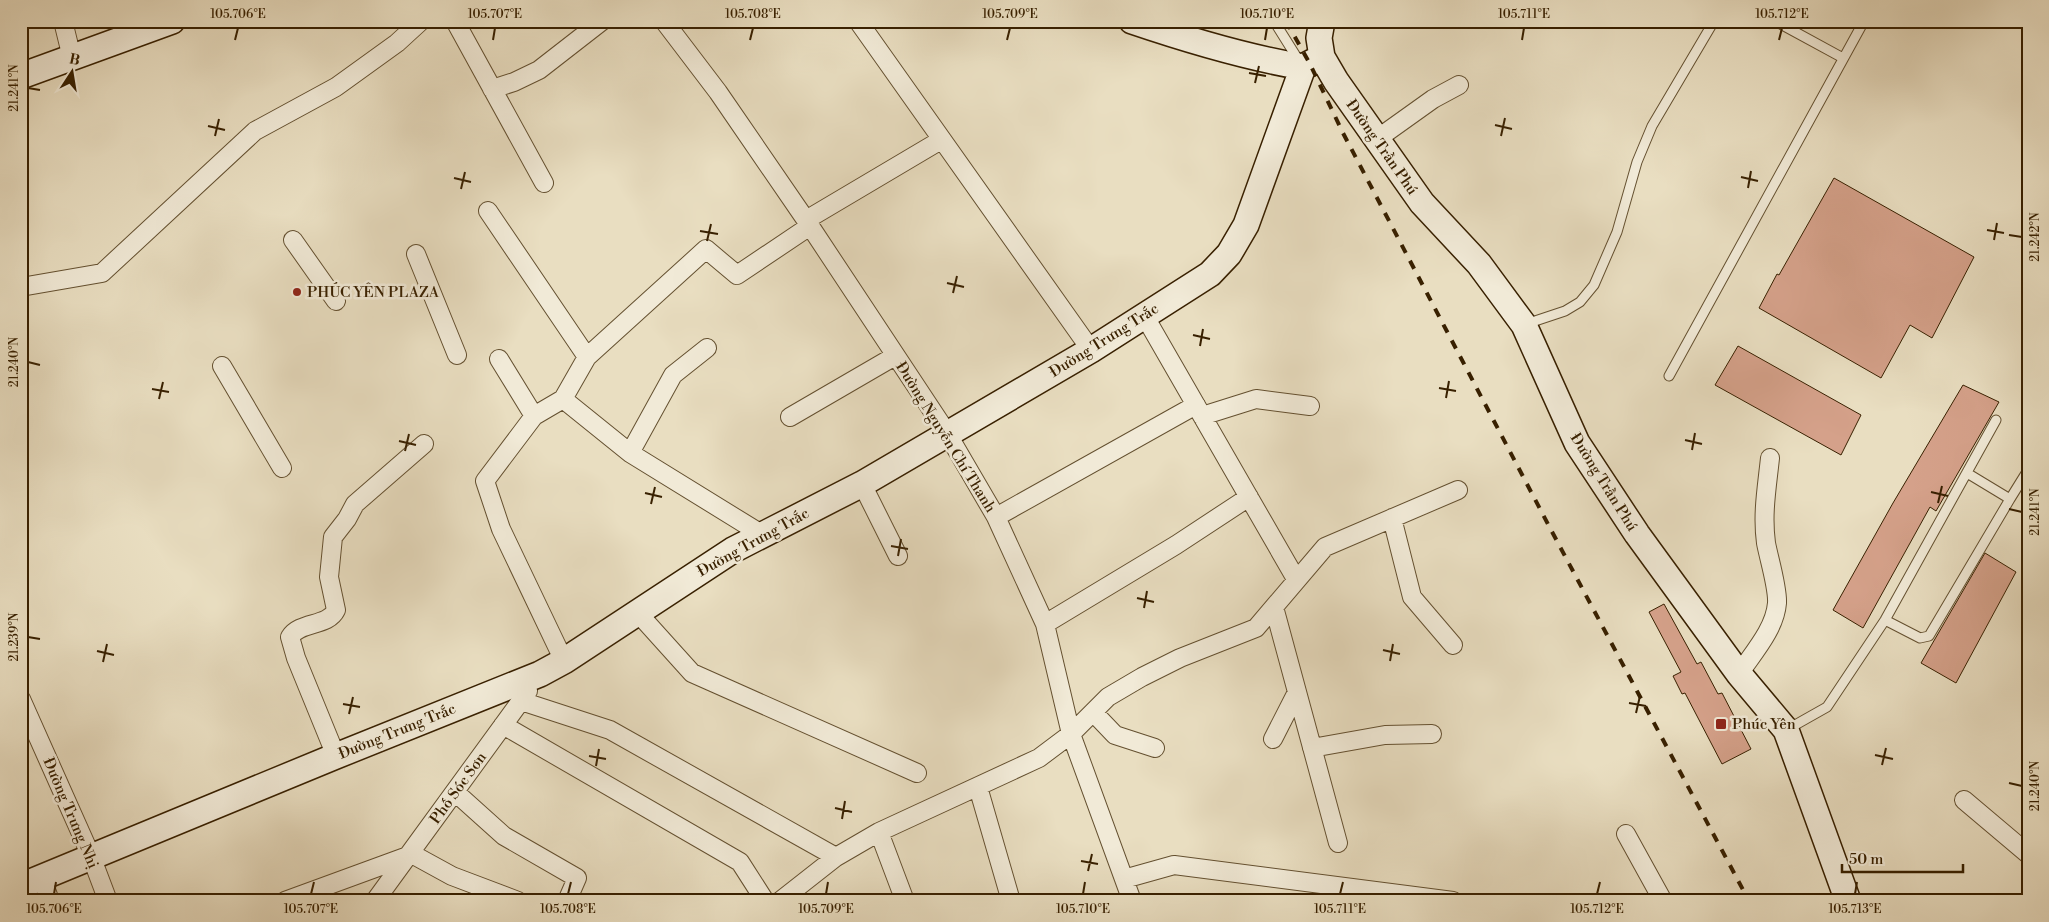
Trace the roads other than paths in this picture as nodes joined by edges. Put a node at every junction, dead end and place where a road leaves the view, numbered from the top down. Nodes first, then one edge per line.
1 (62, 21) edge
2 (172, 21) edge
3 (421, 21) edge
4 (455, 21) edge
5 (602, 21) edge
6 (664, 21) edge
7 (858, 21) edge
8 (1132, 21) edge
9 (1274, 21) edge
10 (1322, 21) edge
11 (1714, 21) edge
12 (1775, 21) edge
13 (1864, 21) edge
14 (72, 58) junction
15 (1843, 58) junction
16 (1313, 62) junction
17 (21, 76) edge
18 (1459, 86) dead end
19 (492, 89) junction
20 (1377, 139) junction
21 (941, 140) junction
22 (544, 183) dead end
23 (488, 211) dead end
24 (808, 223) junction
25 (293, 240) dead end
26 (416, 254) dead end
27 (21, 287) edge
28 (336, 301) dead end
29 (1144, 315) junction
30 (1524, 325) junction
31 (707, 348) dead end
32 (1091, 350) junction
33 (457, 355) dead end
34 (895, 356) junction
35 (587, 357) junction
36 (499, 359) dead end
37 (222, 366) dead end
38 (1668, 376) dead end
39 (562, 399) junction
40 (1310, 406) dead end
41 (1199, 410) junction
42 (534, 416) junction
43 (790, 417) dead end
44 (1996, 420) dead end
45 (947, 434) junction
46 (424, 444) dead end
47 (630, 453) junction
48 (1770, 458) dead end
49 (282, 468) dead end
50 (2028, 470) edge
51 (1967, 473) junction
52 (862, 484) junction
53 (1458, 490) dead end
54 (1249, 497) junction
55 (2010, 499) junction
56 (996, 517) junction
57 (1392, 518) junction
58 (763, 535) junction
59 (898, 556) dead end
60 (1296, 579) junction
61 (1274, 607) junction
62 (638, 612) junction
63 (1884, 620) junction
64 (1045, 624) junction
65 (1453, 645) dead end
66 (564, 661) junction
67 (540, 674) junction
68 (1739, 674) junction
69 (1296, 692) junction
70 (21, 699) edge
71 (521, 701) junction
72 (1093, 712) junction
73 (503, 725) junction
74 (27, 726) edge
75 (1786, 730) junction
76 (1071, 734) junction
77 (1432, 734) dead end
78 (1273, 739) dead end
79 (1155, 748) dead end
80 (1312, 748) junction
81 (336, 756) junction
82 (916, 773) dead end
83 (978, 787) junction
84 (455, 792) junction
85 (1964, 800) dead end
86 (879, 832) junction
87 (1626, 834) dead end
88 (1338, 843) dead end
89 (2028, 854) edge
90 (409, 855) junction
91 (91, 856) junction
92 (836, 857) junction
93 (1124, 879) junction
94 (31, 881) edge
95 (50, 901) edge
96 (108, 901) edge
97 (286, 901) edge
98 (375, 901) edge
99 (518, 901) edge
100 (567, 901) edge
101 (765, 901) edge
102 (780, 901) edge
103 (905, 901) edge
104 (1011, 901) edge
105 (1132, 901) edge
106 (1453, 901) edge
107 (1663, 901) edge
108 (1848, 901) edge

1 - 14 street
2 - 14 street
3 - 27 street
4 - 19 street
5 - 19 street
6 - 24 street, Đường Nguyễn Chí Thanh
7 - 21 street
8 - 16 street
9 - 16 lane
10 - 16 street, Đường Trần Phú
11 - 30 lane
12 - 15 lane
13 - 15 lane
14 - 17 street
15 - 38 lane
16 - 20 street, Đường Trần Phú
16 - 29 street, Đường Trưng Trắc
18 - 20 street
19 - 22 street
20 - 30 street, Đường Trần Phú
21 - 24 street
21 - 32 street
23 - 35 street
24 - 34 street, Đường Nguyễn Chí Thanh
24 - 35 street
25 - 28 street
26 - 33 street
29 - 32 street, Đường Trưng Trắc
29 - 41 street
30 - 68 street, Đường Trần Phú
31 - 47 street
32 - 45 street, Đường Trưng Trắc
34 - 43 street
34 - 45 street, Đường Nguyễn Chí Thanh
35 - 39 street
36 - 42 street
37 - 49 street
39 - 42 street
39 - 47 street
40 - 41 street
41 - 54 street
41 - 56 street
42 - 66 street
44 - 51 lane
45 - 52 street, Đường Trưng Trắc
45 - 56 street, Đường Nguyễn Chí Thanh
46 - 81 street
47 - 58 street
48 - 68 street
50 - 55 lane
51 - 55 lane
51 - 63 lane
52 - 58 street, Đường Trưng Trắc
52 - 59 street
53 - 57 street
54 - 60 street
54 - 64 street
55 - 63 lane
56 - 64 street, Đường Nguyễn Chí Thanh
57 - 60 street
57 - 65 street
58 - 62 street, Đường Trưng Trắc
60 - 61 street
61 - 69 street
61 - 72 street
62 - 66 street, Đường Trưng Trắc
62 - 82 street
63 - 75 lane
64 - 76 street, Đường Nguyễn Chí Thanh
66 - 67 street, Đường Trưng Trắc
67 - 71 street, Phố Sóc Sơn
67 - 81 street, Đường Trưng Trắc
68 - 75 street, Đường Trần Phú
69 - 78 street
69 - 80 street
70 - 74 street, Đường Trưng Nhị
71 - 73 street, Phố Sóc Sơn
71 - 92 street
72 - 76 street
72 - 79 street
73 - 84 street, Phố Sóc Sơn
73 - 101 street
74 - 91 street, Đường Trưng Nhị
75 - 108 street, Đường Trần Phú
76 - 83 street
76 - 93 street, Đường Nguyễn Chí Thanh
77 - 80 street
80 - 88 street
81 - 91 street, Đường Trưng Trắc
83 - 86 street
83 - 104 street
84 - 90 street, Phố Sóc Sơn
84 - 100 street
85 - 89 street
86 - 92 street
86 - 103 street
87 - 107 street
90 - 97 street
90 - 98 street, Phố Sóc Sơn
90 - 99 street
91 - 94 street, Đường Trưng Trắc
91 - 96 street, Đường Trưng Nhị
92 - 102 street
93 - 105 street, Đường Nguyễn Chí Thanh
93 - 106 street
94 - 95 street

